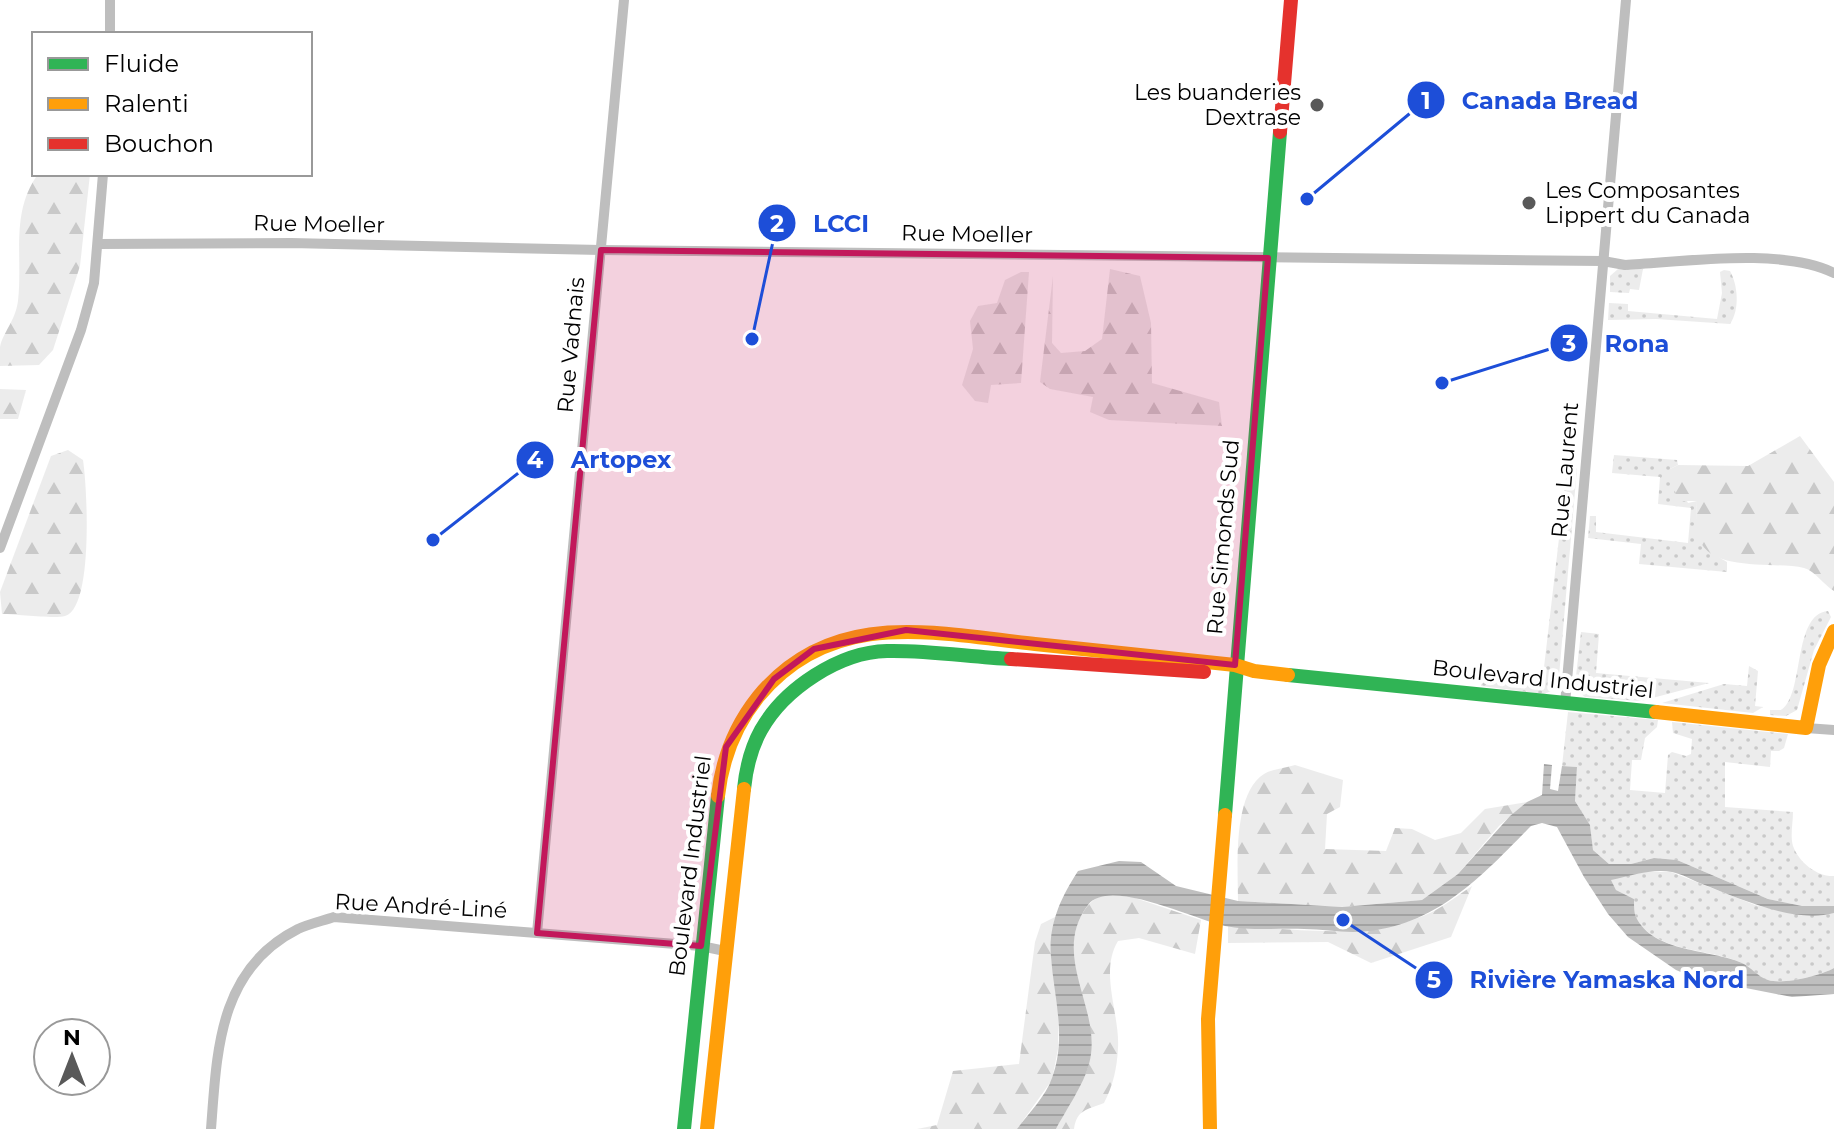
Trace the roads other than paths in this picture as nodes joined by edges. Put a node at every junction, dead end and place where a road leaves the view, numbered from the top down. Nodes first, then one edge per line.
1 (110, 0) edge
2 (624, 0) edge
3 (1291, 0) edge
4 (1626, 0) edge
5 (110, 32) edge
6 (103, 176) edge
7 (98, 244) junction
8 (601, 250) junction
9 (1268, 258) junction
10 (1603, 261) junction
11 (1834, 273) edge
12 (0, 548) edge
13 (1834, 631) edge
14 (1239, 670) junction
15 (1565, 704) junction
16 (1806, 728) junction
17 (1834, 730) edge
18 (537, 933) junction
19 (701, 946) junction
20 (725, 951) junction
21 (1209, 1078) junction
22 (211, 1129) edge
23 (684, 1129) edge
24 (707, 1129) edge
25 (1210, 1129) edge
26 (1219, 1129) edge

1 - 5 street
2 - 8 street, Rue Vadnais
3 - 9 street, Rue Simonds Sud
4 - 10 street, Rue Laurent
6 - 7 street
7 - 8 street, Rue Moeller
7 - 12 street
8 - 9 street, Rue Moeller
8 - 18 street, Rue Vadnais
9 - 10 street, Rue Moeller
9 - 14 street, Rue Simonds Sud
10 - 11 street, Rue Moeller
10 - 15 street, Rue Laurent
13 - 16 street
14 - 15 street, Boulevard Industriel
14 - 19 street, Boulevard Industriel
14 - 20 street, Boulevard Industriel
14 - 21 street, Rue Simonds Sud
15 - 16 street, Boulevard Industriel
16 - 17 street, Boulevard Industriel
18 - 19 street, Rue André-Liné
18 - 22 street, Rue André-Liné
19 - 20 street, Rue André-Liné
19 - 23 street, Boulevard Industriel
20 - 24 street, Boulevard Industriel
21 - 25 street, Rue Simonds Sud
21 - 26 street, Rue Simonds Sud

